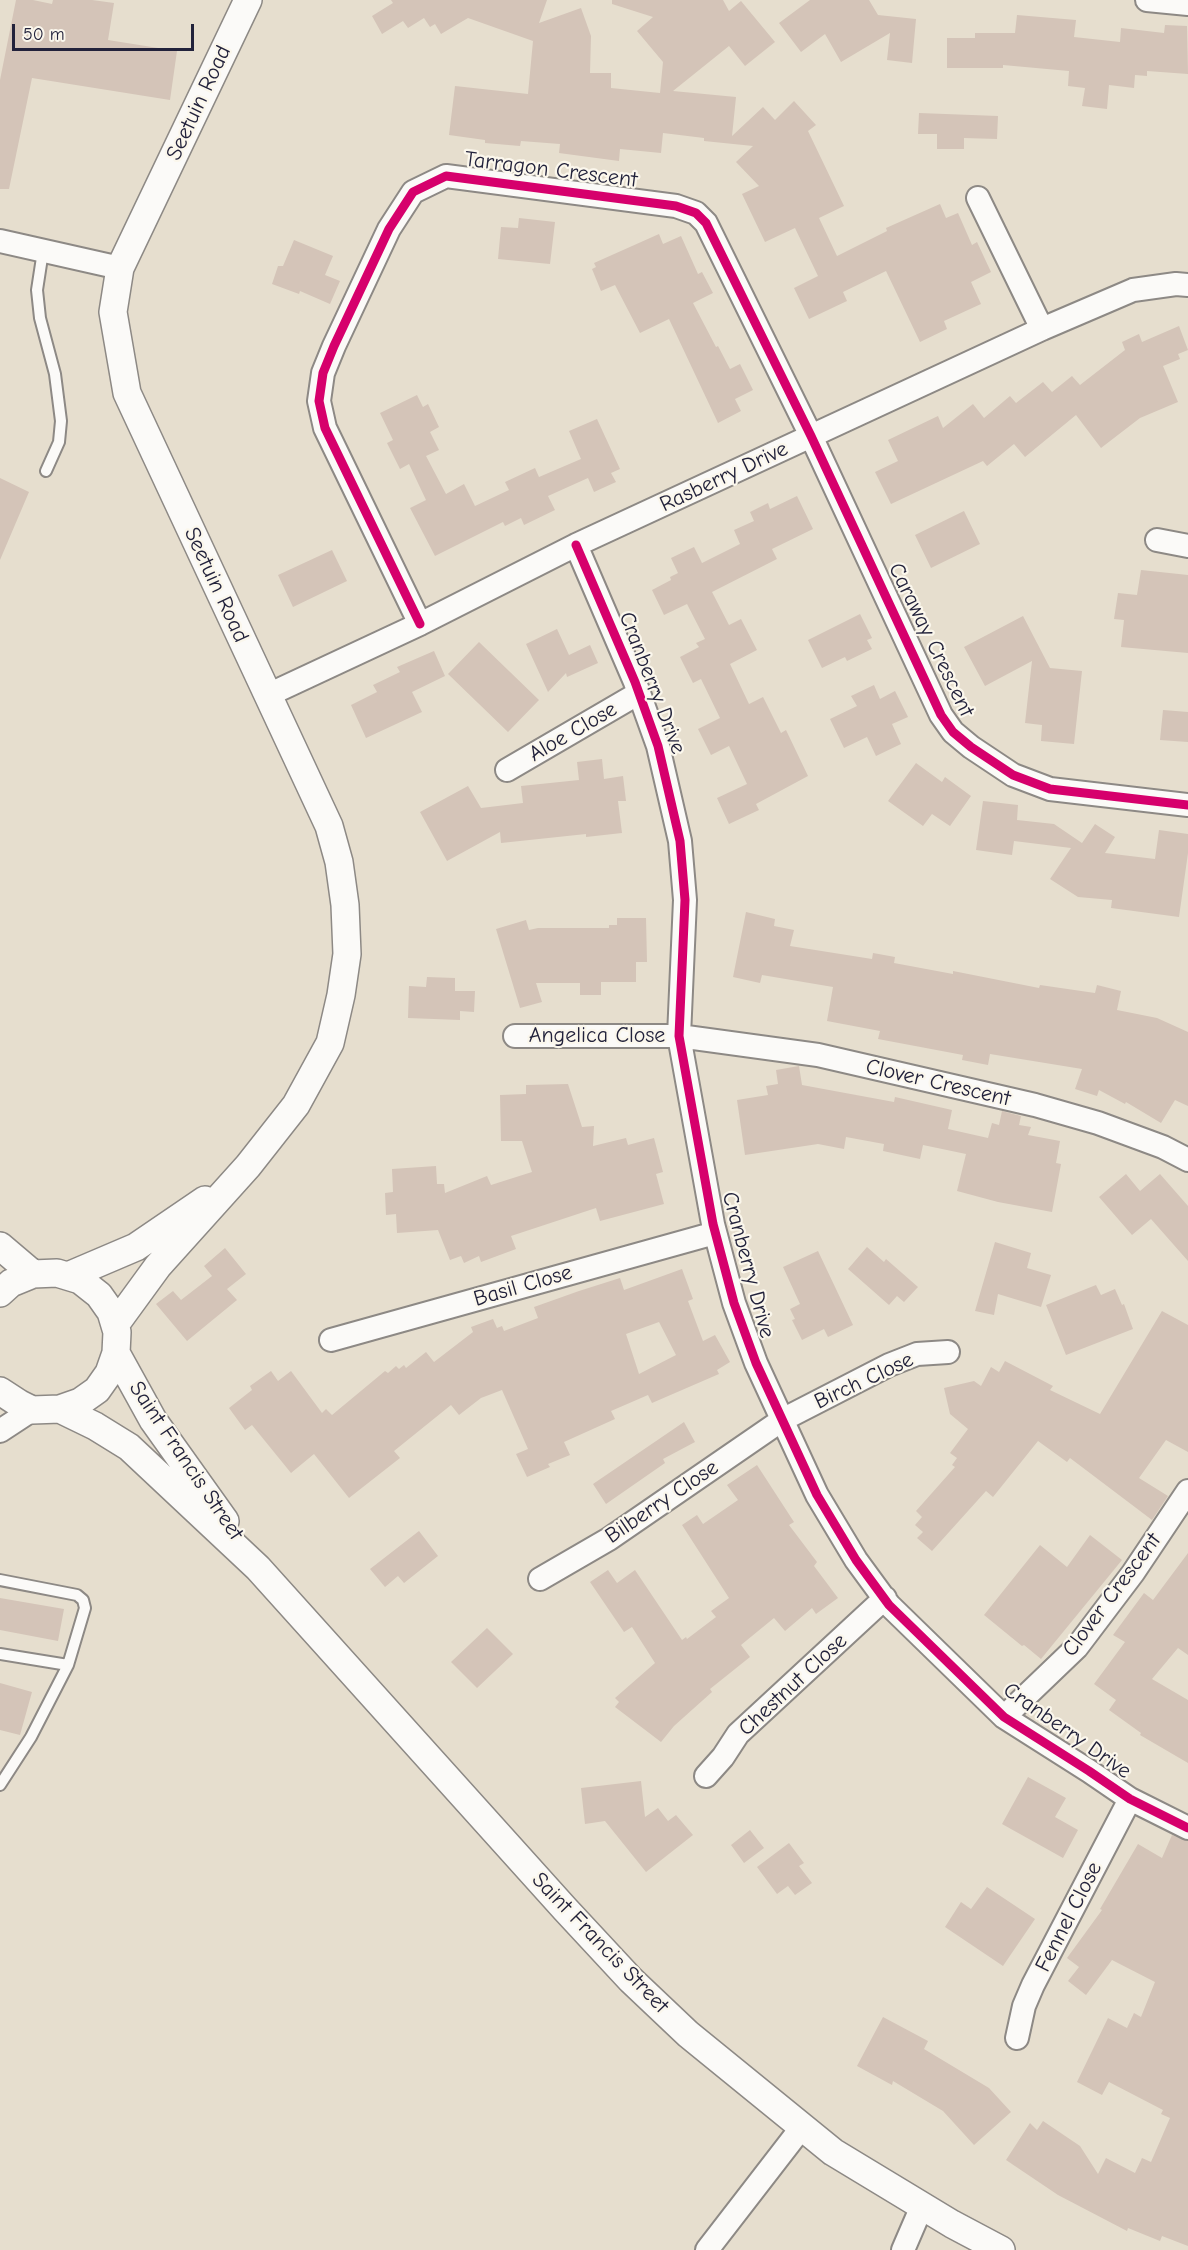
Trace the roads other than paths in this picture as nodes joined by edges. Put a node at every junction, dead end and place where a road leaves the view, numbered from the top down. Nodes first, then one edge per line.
1 (248, 0) edge
2 (1147, 0) edge
3 (1188, 4) edge
4 (978, 198) dead end
5 (0, 241) edge
6 (43, 251) junction
7 (120, 268) junction
8 (1188, 285) edge
9 (1042, 329) junction
10 (812, 436) junction
11 (46, 471) dead end
12 (1157, 540) dead end
13 (576, 545) junction
14 (1188, 546) edge
15 (420, 624) junction
16 (639, 693) junction
17 (268, 695) junction
18 (507, 770) dead end
19 (1188, 805) edge
20 (515, 1036) dead end
21 (679, 1036) junction
22 (1188, 1160) edge
23 (248, 1167) junction
24 (716, 1233) junction
25 (0, 1246) edge
26 (33, 1274) junction
27 (68, 1276) junction
28 (0, 1293) edge
29 (115, 1325) junction
30 (331, 1340) dead end
31 (948, 1352) dead end
32 (116, 1353) junction
33 (0, 1391) edge
34 (60, 1409) junction
35 (32, 1410) junction
36 (782, 1420) junction
37 (0, 1431) edge
38 (1188, 1491) edge
39 (258, 1568) junction
40 (540, 1579) dead end
41 (0, 1580) edge
42 (885, 1598) junction
43 (0, 1654) edge
44 (69, 1665) junction
45 (1004, 1717) junction
46 (706, 1776) dead end
47 (0, 1785) edge
48 (1130, 1799) junction
49 (1188, 1828) edge
50 (1017, 2038) dead end
51 (802, 2127) junction
52 (922, 2206) junction
53 (706, 2250) edge
54 (903, 2250) edge
55 (1001, 2250) edge

1 - 7 street, Seetuin Road
2 - 3 street
4 - 9 street
5 - 6 street
6 - 7 street
6 - 11 lane
7 - 17 street, Seetuin Road
8 - 9 street, Rasberry Drive
9 - 10 street, Rasberry Drive
10 - 13 street, Rasberry Drive
10 - 15 street, Tarragon Crescent
10 - 19 street, Caraway Crescent
12 - 14 street
13 - 15 street, Rasberry Drive
13 - 16 street, Cranberry Drive
15 - 17 street, Rasberry Drive
16 - 18 street, Aloe Close
16 - 21 street, Cranberry Drive
17 - 23 street, Seetuin Road
20 - 21 street, Angelica Close
21 - 22 street, Clover Crescent
21 - 24 street, Cranberry Drive
23 - 27 street
23 - 29 street
24 - 30 street, Basil Close
24 - 36 street, Cranberry Drive
25 - 26 street
26 - 27 street, Saint Francis Street
26 - 28 street, Saint Francis Street
27 - 29 street, Saint Francis Street
29 - 32 street, Saint Francis Street
31 - 36 street, Birch Close
32 - 34 street, Saint Francis Street
32 - 39 street, Saint Francis Street
33 - 35 street
34 - 35 street, Saint Francis Street
34 - 39 street, Saint Francis Street
35 - 37 street
36 - 40 street, Bilberry Close
36 - 42 street, Cranberry Drive
38 - 45 street, Clover Crescent
39 - 51 street, Saint Francis Street
41 - 44 lane
42 - 45 street, Cranberry Drive
42 - 46 street, Chestnut Close
43 - 44 lane
44 - 47 lane
45 - 48 street, Cranberry Drive
48 - 49 street, Cranberry Drive
48 - 50 street, Fennel Close
51 - 52 street, Saint Francis Street
51 - 53 street
52 - 54 street
52 - 55 street, Saint Francis Street

